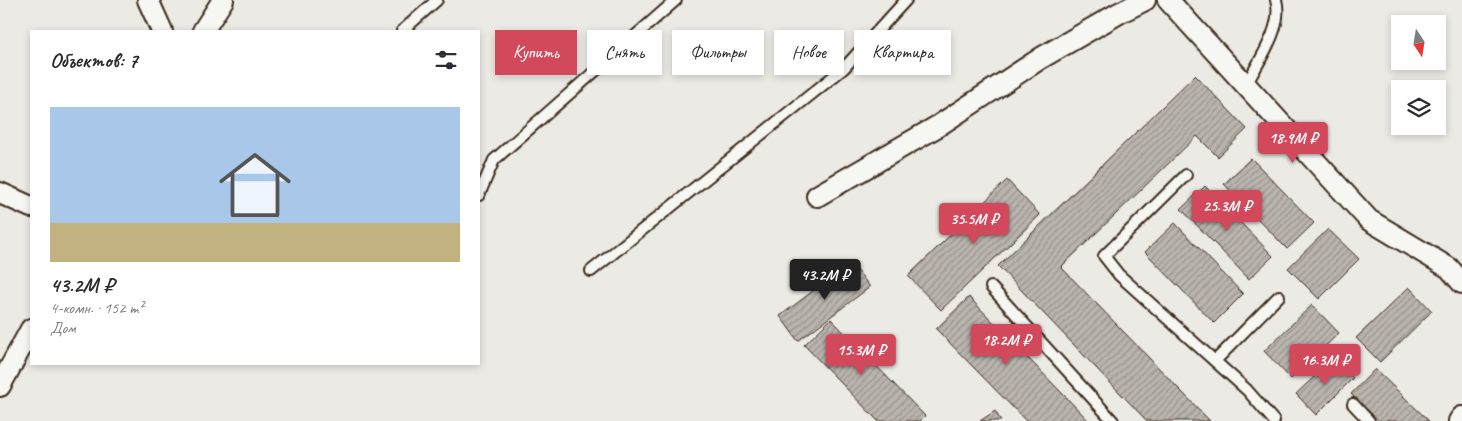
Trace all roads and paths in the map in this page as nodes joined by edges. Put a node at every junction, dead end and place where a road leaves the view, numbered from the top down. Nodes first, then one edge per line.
1 (148, 0) edge
2 (223, 0) edge
3 (437, 0) edge
4 (676, 0) edge
5 (906, 0) edge
6 (1146, 0) edge
7 (1168, 0) edge
8 (1276, 0) edge
9 (162, 30) edge
10 (204, 30) edge
11 (403, 30) edge
12 (1246, 86) junction
13 (1186, 175) dead end
14 (0, 193) edge
15 (480, 193) edge
16 (817, 196) dead end
17 (30, 207) edge
18 (590, 271) dead end
19 (1462, 283) edge
20 (992, 286) dead end
21 (1280, 296) dead end
22 (30, 331) edge
23 (1215, 361) junction
24 (0, 386) edge
25 (1353, 404) dead end
26 (1462, 417) edge
27 (1113, 421) edge
28 (1274, 421) edge
29 (1369, 421) edge
30 (1459, 421) edge

1 - 9 street
2 - 10 street
3 - 11 lane
4 - 15 lane
5 - 18 lane
6 - 16 street
7 - 12 street
8 - 12 lane
12 - 19 street
13 - 23 lane
14 - 17 street
20 - 27 lane
21 - 23 lane
22 - 24 street
23 - 28 lane
25 - 29 lane
26 - 30 street

